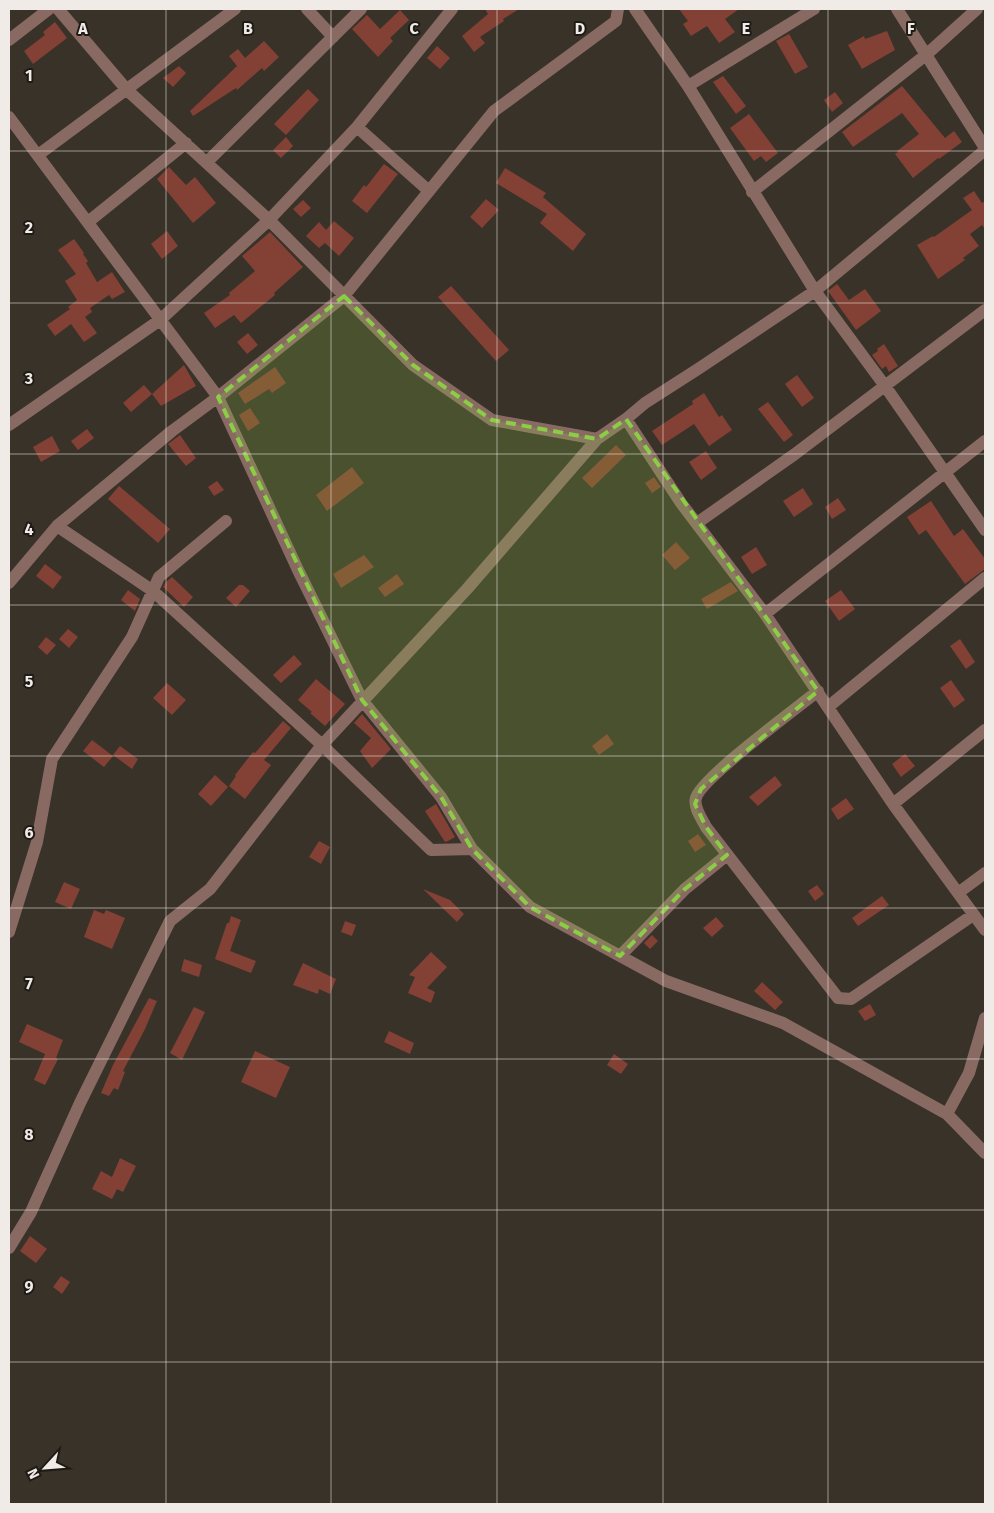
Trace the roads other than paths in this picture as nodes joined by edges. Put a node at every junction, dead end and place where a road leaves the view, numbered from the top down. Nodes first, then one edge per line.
1 (49, 9) edge
2 (58, 9) edge
3 (235, 9) edge
4 (307, 9) edge
5 (361, 9) edge
6 (452, 9) edge
7 (618, 9) edge
8 (636, 9) edge
9 (814, 9) edge
10 (897, 9) edge
11 (977, 9) edge
12 (333, 37) junction
13 (9, 40) edge
14 (927, 54) junction
15 (688, 86) junction
16 (127, 90) junction
17 (9, 117) edge
18 (357, 127) junction
19 (186, 143) junction
20 (985, 149) edge
21 (38, 156) junction
22 (207, 162) junction
23 (429, 191) junction
24 (752, 192) junction
25 (269, 220) junction
26 (88, 222) junction
27 (815, 291) junction
28 (344, 296) junction
29 (985, 310) edge
30 (160, 320) junction
31 (885, 386) junction
32 (218, 397) junction
33 (626, 419) junction
34 (9, 425) edge
35 (597, 439) junction
36 (985, 441) edge
37 (945, 473) junction
38 (226, 521) dead end
39 (697, 524) junction
40 (57, 526) junction
41 (985, 530) edge
42 (985, 578) edge
43 (9, 583) edge
44 (153, 591) junction
45 (765, 614) junction
46 (818, 692) junction
47 (362, 700) junction
48 (828, 706) junction
49 (985, 730) edge
50 (322, 745) junction
51 (893, 804) junction
52 (472, 849) junction
53 (727, 855) junction
54 (985, 873) edge
55 (958, 894) junction
56 (973, 915) junction
57 (985, 930) edge
58 (9, 932) edge
59 (620, 956) junction
60 (985, 1018) edge
61 (947, 1114) junction
62 (985, 1153) edge
63 (9, 1248) edge

1 - 13 street
2 - 16 street
3 - 16 street
4 - 12 street
5 - 12 street
6 - 18 street
7 - 23 street
8 - 15 street
9 - 15 street
10 - 14 street
11 - 14 street
12 - 22 street
14 - 20 street
14 - 24 street
15 - 24 street
16 - 19 street
16 - 21 street
17 - 21 street
18 - 23 street
18 - 25 street
19 - 22 street
19 - 26 street
20 - 27 street
21 - 26 street
22 - 25 street
23 - 28 street
24 - 27 street
25 - 28 street
25 - 30 street
26 - 30 street
27 - 31 street
27 - 33 street
28 - 32 street
28 - 35 street
29 - 31 street
30 - 32 street
30 - 34 street
31 - 37 street
31 - 39 street
32 - 40 street
32 - 47 street
33 - 35 street
33 - 39 street
35 - 47 street
36 - 37 street
37 - 41 street
37 - 45 street
38 - 44 street
39 - 45 street
40 - 43 street
40 - 44 street
42 - 48 street
44 - 50 street
44 - 58 street
45 - 46 street
46 - 48 street
46 - 53 street
47 - 50 street
47 - 52 street
48 - 51 street
49 - 51 street
50 - 52 street
50 - 63 street
51 - 55 street
52 - 59 street
53 - 56 street
53 - 59 street
54 - 55 street
55 - 56 street
56 - 57 street
59 - 61 street
60 - 61 street
61 - 62 street

